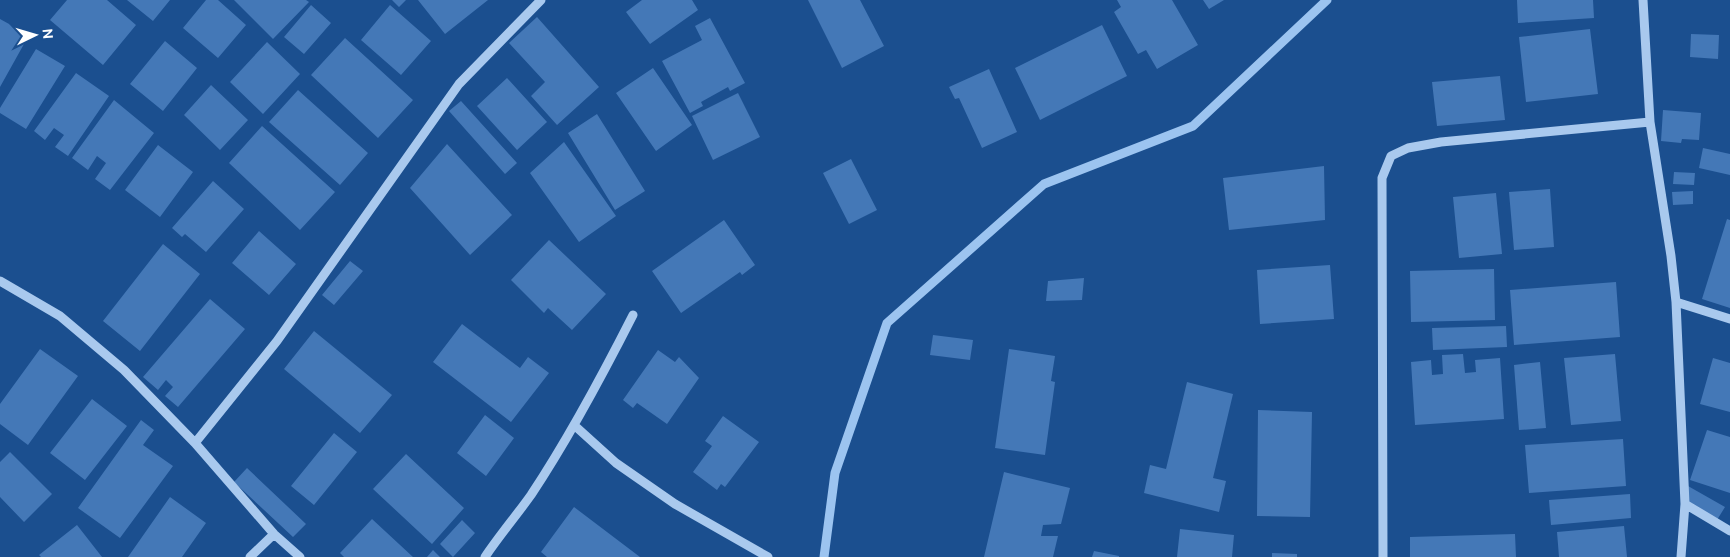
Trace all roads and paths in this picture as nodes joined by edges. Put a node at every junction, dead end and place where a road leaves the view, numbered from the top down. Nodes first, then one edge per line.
1 (541, 0) edge
2 (1643, 0) edge
3 (1650, 122) junction
4 (0, 282) edge
5 (1676, 302) junction
6 (633, 315) dead end
7 (1730, 318) edge
8 (574, 425) junction
9 (194, 443) junction
10 (1685, 504) junction
11 (1730, 532) edge
12 (274, 534) junction
13 (250, 557) edge
14 (300, 557) edge
15 (485, 557) edge
16 (768, 557) edge
17 (1383, 557) edge
18 (1682, 557) edge

1 - 9 street
2 - 3 street
3 - 5 street
3 - 17 street
4 - 9 street
5 - 7 street
5 - 10 street
6 - 8 street
8 - 15 street
8 - 16 street
9 - 12 street
10 - 11 street
10 - 18 street
12 - 13 street
12 - 14 street

